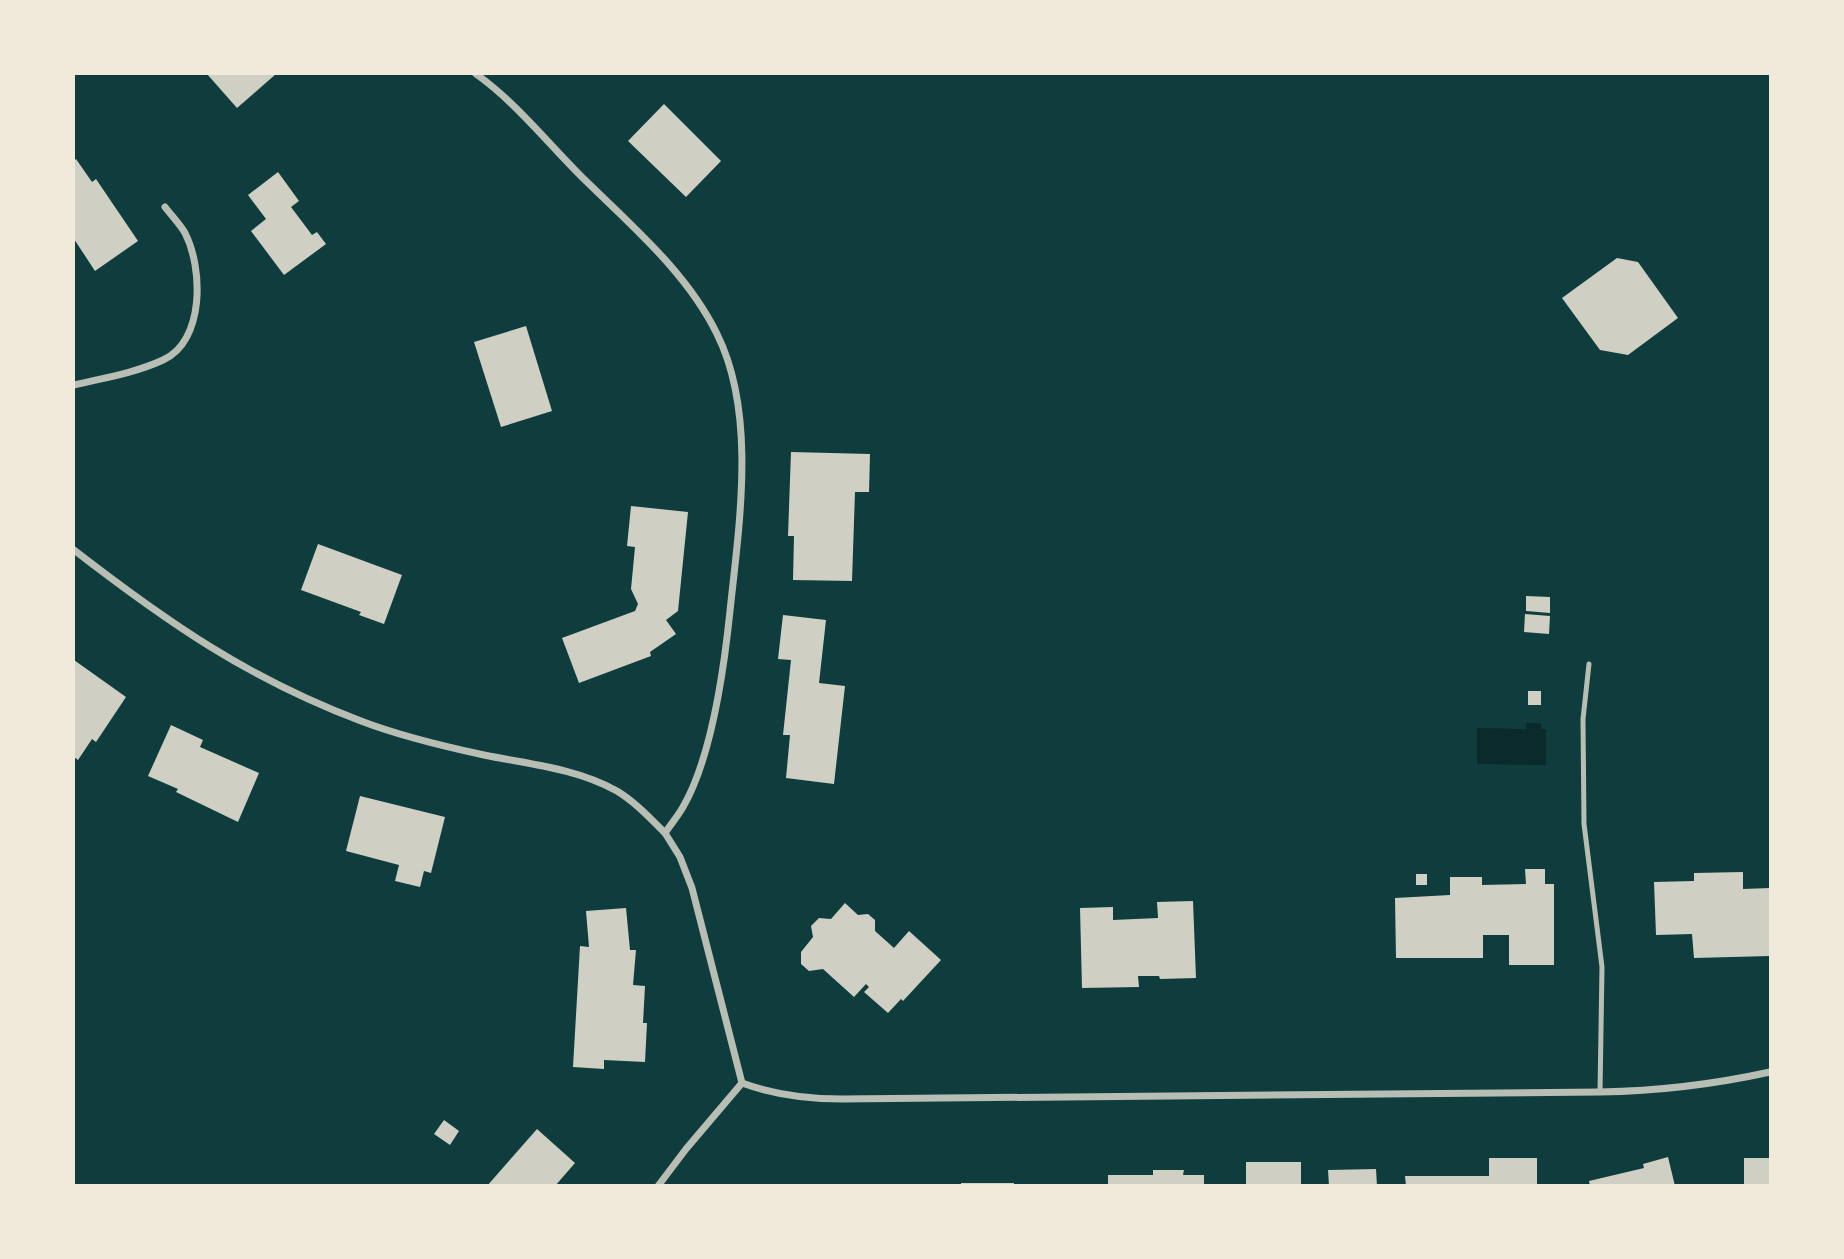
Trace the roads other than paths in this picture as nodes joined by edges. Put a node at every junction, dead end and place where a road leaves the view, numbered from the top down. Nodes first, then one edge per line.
1 (476, 74) edge
2 (165, 207) dead end
3 (74, 385) edge
4 (74, 551) edge
5 (1589, 664) dead end
6 (665, 833) junction
7 (1770, 1072) edge
8 (742, 1083) junction
9 (1600, 1092) junction
10 (659, 1185) edge

1 - 6 street
2 - 3 street
4 - 6 street
5 - 9 lane
6 - 8 street
7 - 9 street
8 - 9 street
8 - 10 street

